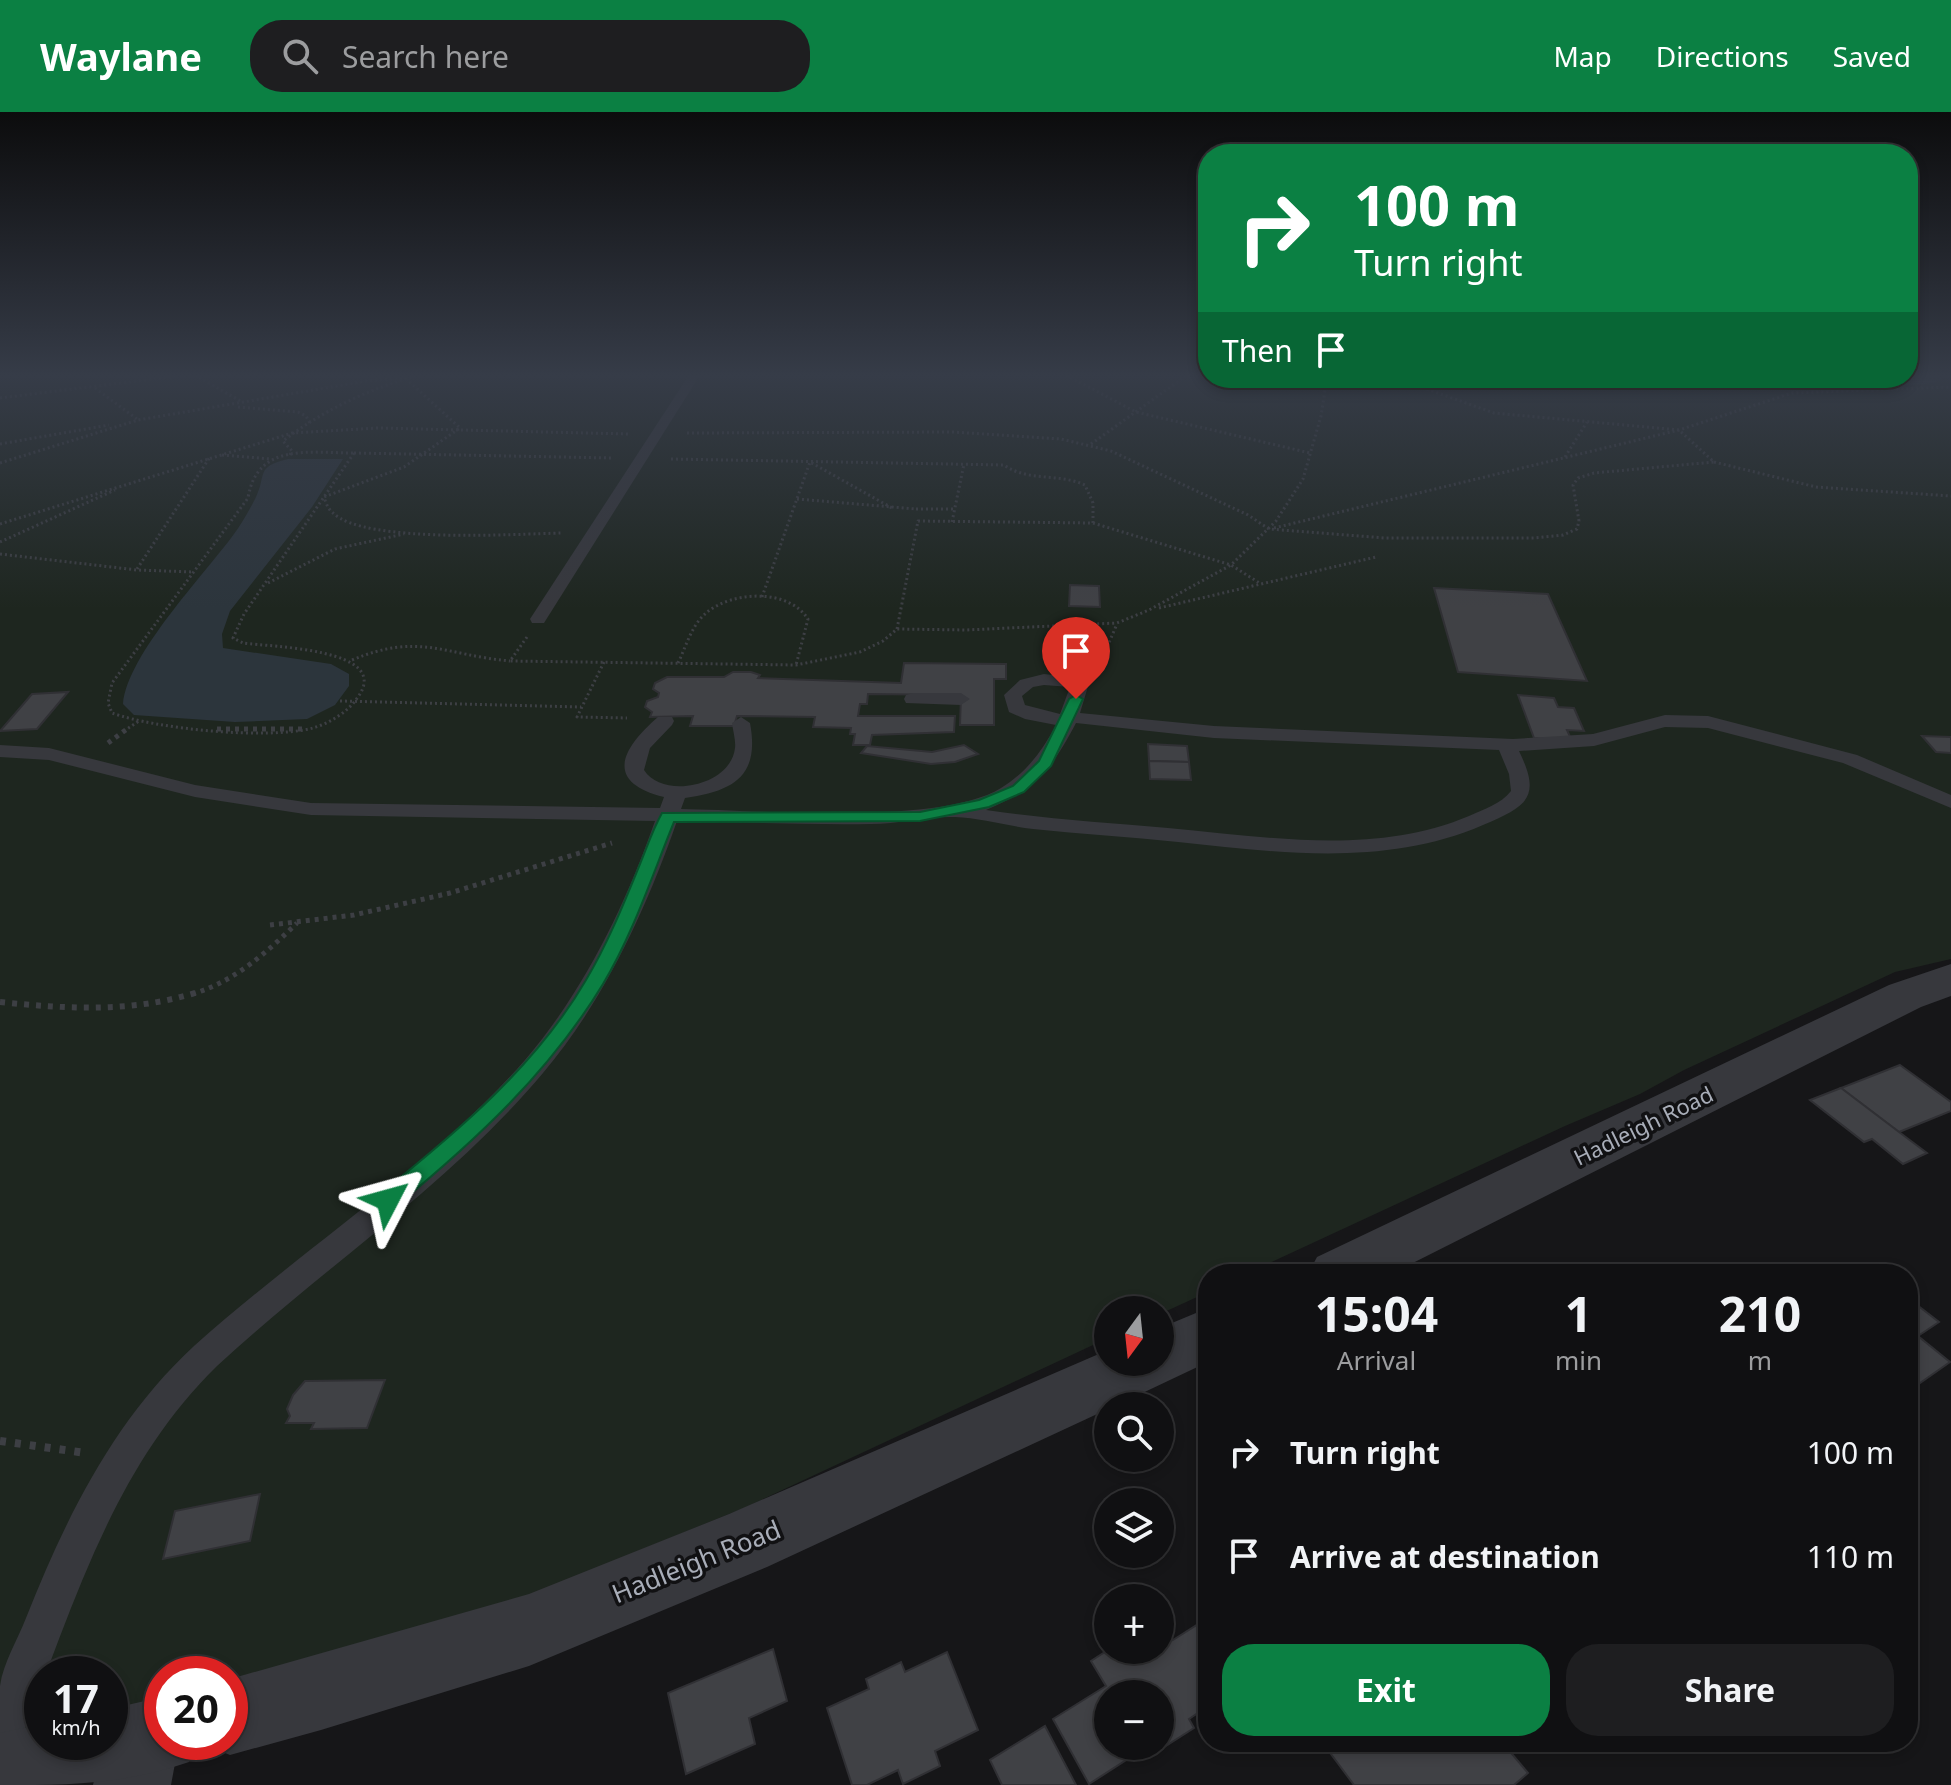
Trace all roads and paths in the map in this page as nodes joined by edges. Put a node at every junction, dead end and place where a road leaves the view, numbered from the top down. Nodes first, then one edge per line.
1 (32, 453) edge
2 (353, 453) edge
3 (354, 453) edge
4 (359, 453) edge
5 (647, 453) edge
6 (1310, 453) edge
7 (1567, 453) edge
8 (1582, 453) edge
9 (1704, 453) edge
10 (219, 454) dead end
11 (422, 454) junction
12 (290, 455) joint
13 (317, 455) junction
14 (210, 457) dead end
15 (1565, 457) junction
16 (272, 459) junction
17 (643, 459) junction
18 (810, 462) junction
19 (1714, 462) junction
20 (0, 463) edge
21 (347, 463) junction
22 (964, 464) junction
23 (138, 480) dead end
24 (1951, 496) edge
25 (324, 497) junction
26 (797, 499) junction
27 (923, 500) dead end
28 (892, 508) junction
29 (921, 509) junction
30 (954, 509) junction
31 (918, 521) junction
32 (952, 522) junction
33 (1093, 523) junction
34 (1269, 529) junction
35 (413, 533) junction
36 (595, 533) junction
37 (0, 542) edge
38 (0, 554) edge
39 (1376, 557) dead end
40 (1231, 565) junction
41 (137, 570) junction
42 (195, 572) junction
43 (1261, 584) junction
44 (264, 586) junction
45 (762, 597) junction
46 (1149, 610) junction
47 (538, 619) joint
48 (1117, 623) junction
49 (897, 629) junction
50 (352, 660) junction
51 (510, 661) junction
52 (604, 662) junction
53 (678, 663) junction
54 (796, 665) junction
55 (1080, 683) junction
56 (913, 699) dead end
57 (961, 699) dead end
58 (340, 701) dead end
59 (355, 702) junction
60 (581, 707) junction
61 (1067, 719) junction
62 (665, 721) dead end
63 (741, 723) dead end
64 (648, 736) junction
65 (1507, 745) junction
66 (0, 751) edge
67 (677, 790) junction
68 (1951, 802) edge
69 (954, 811) junction
70 (668, 817) junction
71 (298, 922) junction
72 (270, 925) dead end
73 (1951, 979) edge
74 (0, 1002) edge
75 (1357, 1264) edge
76 (1198, 1339) edge
77 (1174, 1350) edge
78 (1116, 1376) edge
79 (0, 1441) edge
80 (120, 1460) junction
81 (248, 1712) edge
82 (0, 1738) edge
83 (144, 1754) edge
84 (0, 1772) edge

1 - 20 path
2 - 13 path
3 - 21 path
4 - 11 path
5 - 17 lane
6 - 34 path
7 - 15 path
8 - 15 path
9 - 19 path
10 - 16 path
11 - 17 path
11 - 25 path
12 - 13 path
12 - 16 path
13 - 21 path
14 - 41 path
15 - 34 path
16 - 42 path
17 - 18 path
17 - 36 lane
18 - 22 path
18 - 26 path
18 - 28 path
19 - 24 path
19 - 34 path
21 - 25 path
22 - 30 path
22 - 33 path
23 - 37 path
25 - 35 path
25 - 44 path
26 - 28 path
26 - 45 path
27 - 29 path
28 - 29 path
29 - 30 path
29 - 31 path
30 - 32 path
31 - 32 path
31 - 49 path
32 - 33 path
33 - 40 path
34 - 40 path
35 - 36 path
35 - 44 path
36 - 47 lane
38 - 41 path
39 - 43 path
40 - 43 path
40 - 46 path
41 - 42 path
42 - 59 path
43 - 46 path
44 - 50 path
45 - 53 path
45 - 54 path
46 - 48 path
47 - 51 path
48 - 49 path
48 - 55 path
49 - 54 path
50 - 51 path
50 - 59 path
51 - 52 path
52 - 53 path
52 - 60 path
53 - 54 path
55 - 61 lane
55 - 61 lane
56 - 57 lane
58 - 59 path
59 - 60 path
60 - 64 path
61 - 65 lane
61 - 69 lane
62 - 64 lane
63 - 67 lane
64 - 67 lane
65 - 68 lane
65 - 69 lane
66 - 70 lane
67 - 70 lane
69 - 70 lane
70 - 71 path
70 - 80 lane
71 - 72 path
71 - 74 path
73 - 75 street, Hadleigh Road
76 - 77 street
78 - 81 street, Hadleigh Road
79 - 80 path
80 - 82 lane
83 - 84 street

